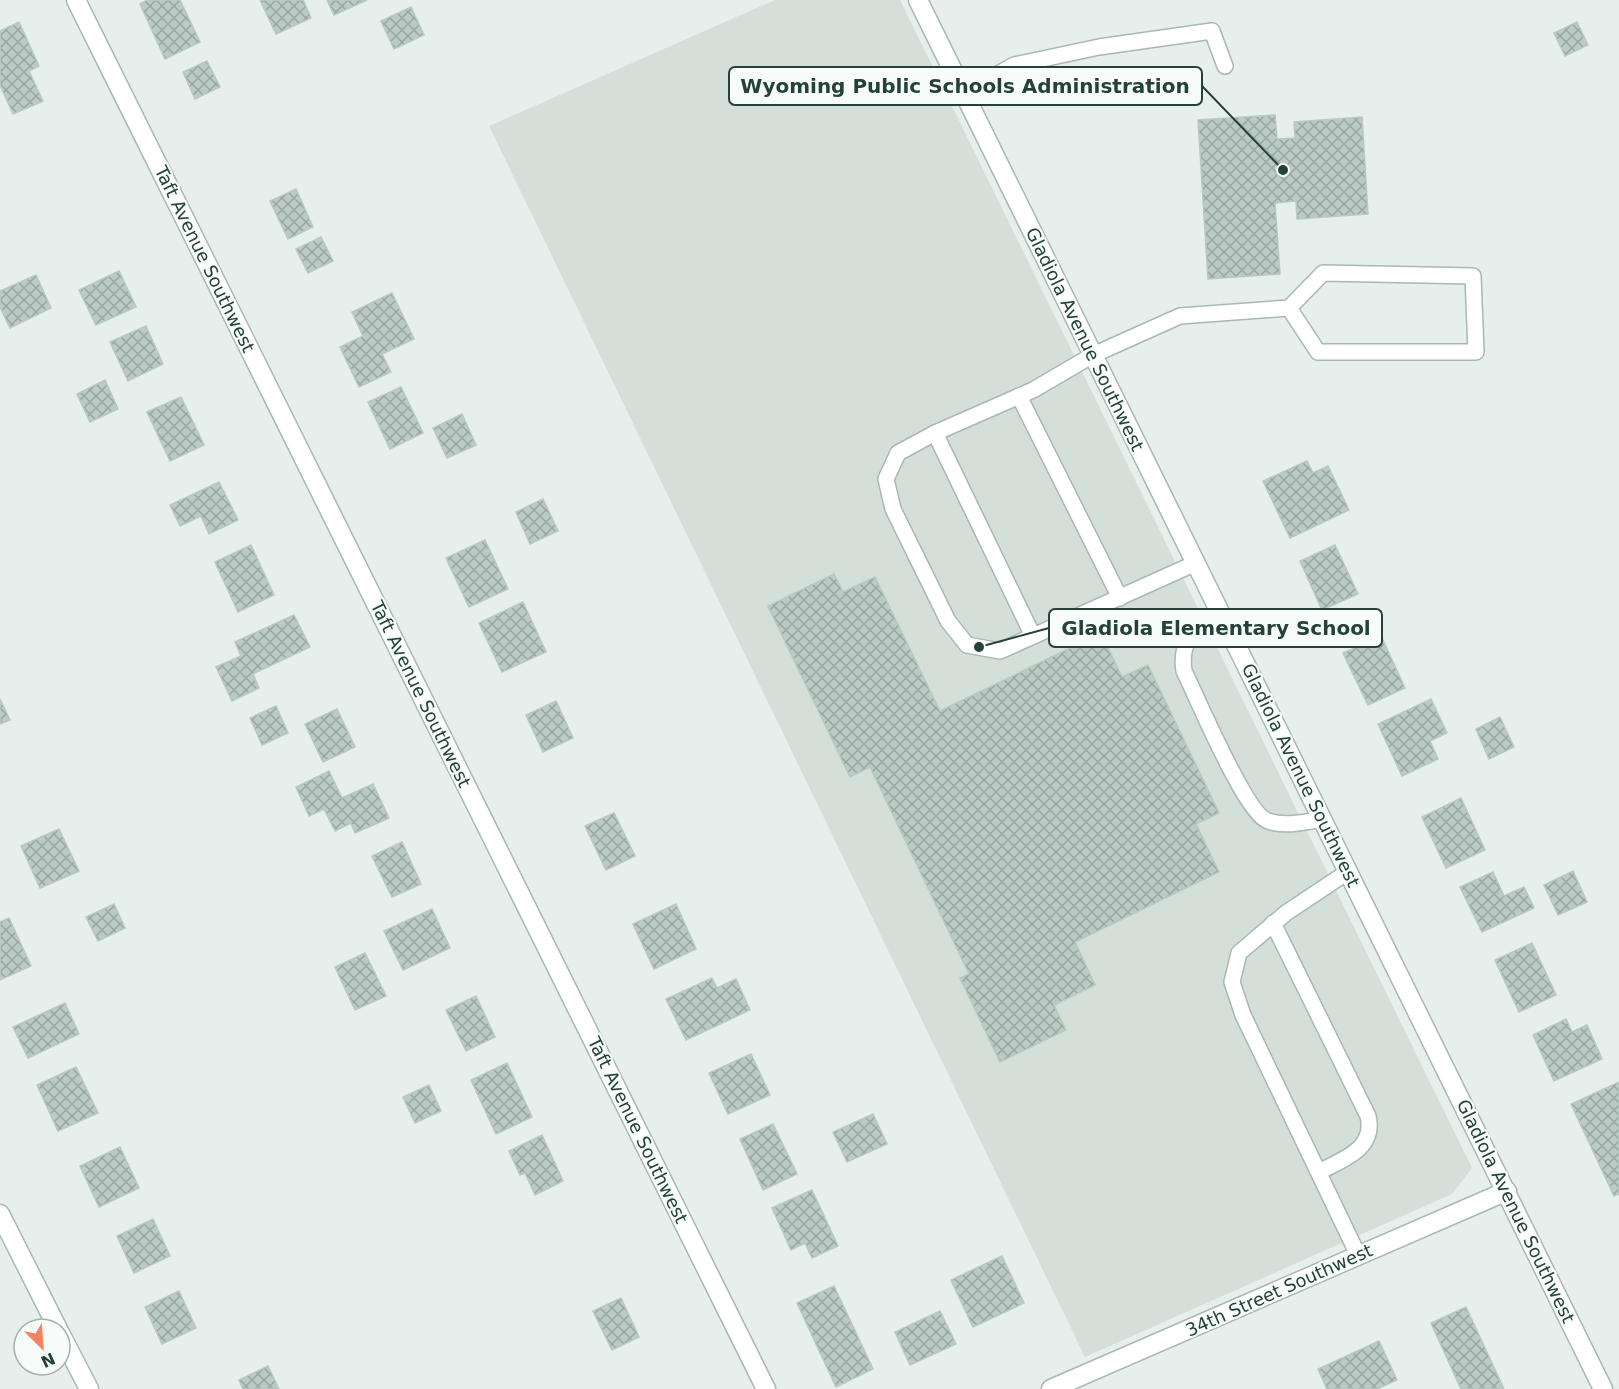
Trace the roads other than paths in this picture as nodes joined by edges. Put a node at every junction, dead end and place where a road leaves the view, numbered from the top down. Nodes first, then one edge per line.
1 (76, 0) edge
2 (918, 0) edge
3 (1225, 66) dead end
4 (963, 93) junction
5 (1289, 308) junction
6 (1093, 355) junction
7 (1019, 396) junction
8 (935, 433) junction
9 (1196, 563) junction
10 (1120, 598) junction
11 (1219, 610) junction
12 (1034, 636) junction
13 (1323, 819) junction
14 (1349, 871) junction
15 (1273, 924) junction
16 (1319, 1172) junction
17 (1507, 1191) junction
18 (0, 1214) edge
19 (1358, 1255) junction
20 (52, 1317) edge
21 (72, 1356) edge
22 (89, 1389) edge
23 (766, 1389) edge
24 (1051, 1389) edge
25 (1603, 1389) edge

1 - 23 street, Taft Avenue Southwest
2 - 4 street, Gladiola Avenue Southwest
3 - 4 lane
4 - 6 street, Gladiola Avenue Southwest
5 - 5 lane
5 - 6 lane
6 - 7 lane
6 - 9 street, Gladiola Avenue Southwest
7 - 8 lane
7 - 10 lane
8 - 12 lane
8 - 12 lane
9 - 10 lane
9 - 11 street, Gladiola Avenue Southwest
10 - 12 lane
11 - 13 street, Gladiola Avenue Southwest
11 - 13 lane
13 - 14 street, Gladiola Avenue Southwest
14 - 15 lane
14 - 17 street, Gladiola Avenue Southwest
15 - 16 lane
15 - 16 lane
16 - 19 lane
17 - 19 street, 34th Street Southwest
17 - 25 street, Gladiola Avenue Southwest
18 - 20 street
19 - 24 street, 34th Street Southwest
21 - 22 street

